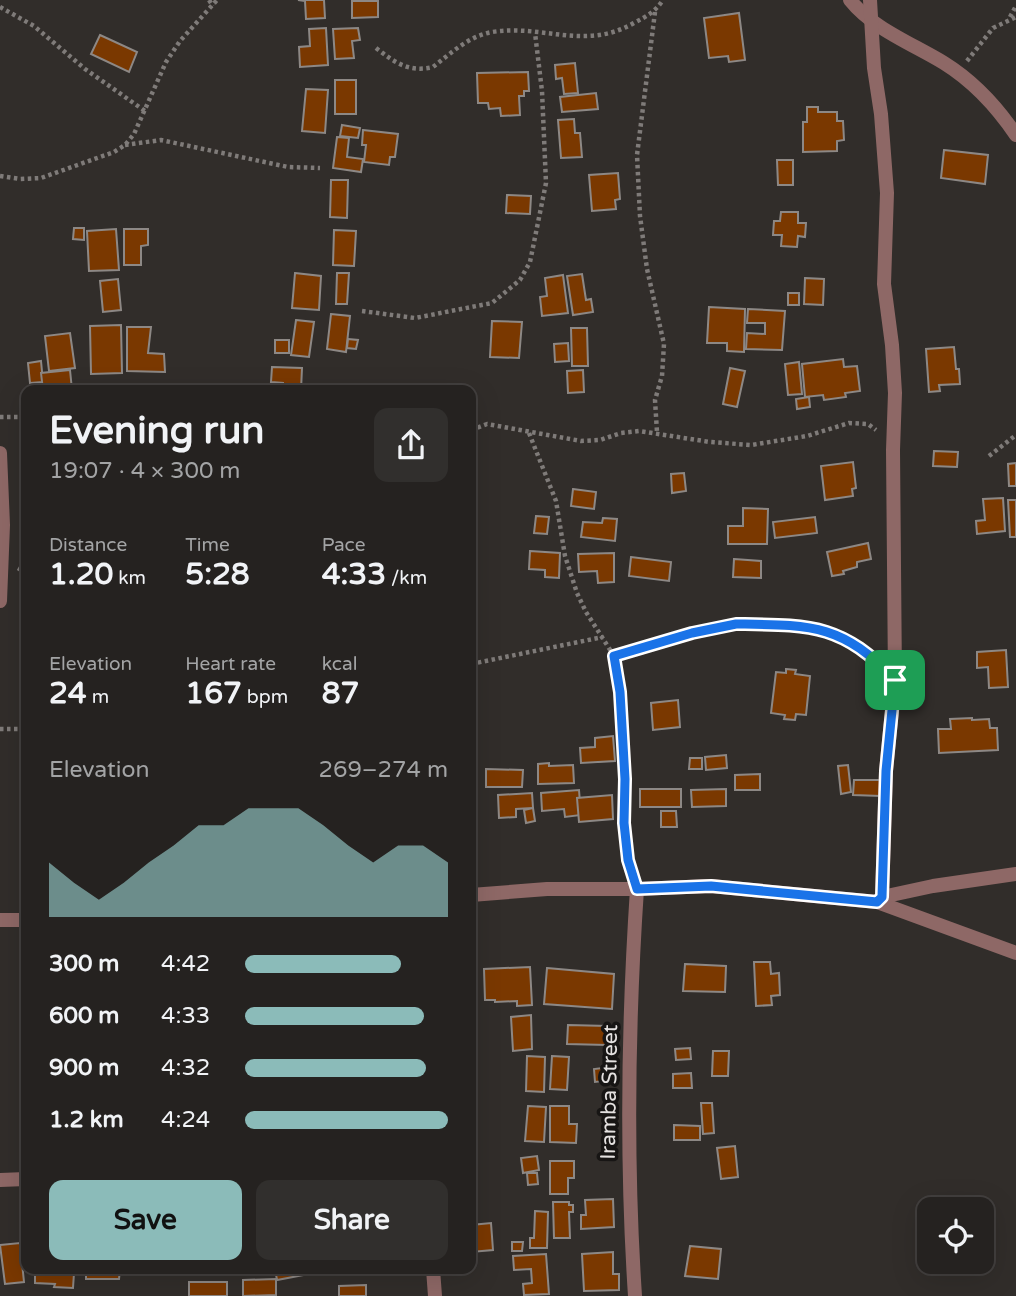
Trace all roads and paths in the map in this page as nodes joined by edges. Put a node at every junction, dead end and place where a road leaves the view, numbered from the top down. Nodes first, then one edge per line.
1 (209, 0) edge
2 (218, 0) edge
3 (663, 0) edge
4 (850, 0) edge
5 (870, 0) edge
6 (213, 6) junction
7 (1016, 6) edge
8 (0, 7) edge
9 (655, 12) junction
10 (1013, 18) edge
11 (869, 19) junction
12 (535, 33) junction
13 (376, 48) dead end
14 (960, 74) junction
15 (145, 111) junction
16 (1016, 135) edge
17 (124, 145) junction
18 (320, 168) dead end
19 (0, 176) edge
20 (362, 311) dead end
21 (0, 417) edge
22 (21, 417) edge
23 (476, 428) edge
24 (657, 432) junction
25 (529, 433) junction
26 (1016, 435) edge
27 (893, 450) junction
28 (0, 453) edge
29 (989, 456) dead end
30 (0, 601) edge
31 (603, 638) junction
32 (614, 656) junction
33 (476, 663) edge
34 (895, 680) junction
35 (0, 729) edge
36 (21, 729) edge
37 (1016, 874) edge
38 (637, 889) junction
39 (476, 895) edge
40 (880, 899) junction
41 (0, 919) edge
42 (21, 920) edge
43 (1016, 954) edge
44 (21, 1179) edge
45 (0, 1180) edge
46 (433, 1274) edge
47 (435, 1296) edge
48 (635, 1296) edge

1 - 6 path
2 - 6 path
3 - 9 path
4 - 11 street
5 - 11 street
6 - 15 path
7 - 10 path
8 - 15 path
9 - 12 path
9 - 24 path
10 - 14 path
11 - 14 street
11 - 27 street
12 - 13 path
12 - 20 path
14 - 16 street
15 - 17 path
17 - 18 path
17 - 19 path
21 - 22 path
23 - 25 path
24 - 25 path
24 - 27 path
25 - 31 path
26 - 29 path
27 - 34 street
28 - 30 street
31 - 32 path
31 - 33 path
32 - 34 path
32 - 38 path
34 - 40 street
35 - 36 path
37 - 40 street
38 - 39 street
38 - 40 street
38 - 48 street, Iramba Street
40 - 43 street
41 - 42 street
44 - 45 street
46 - 47 street

